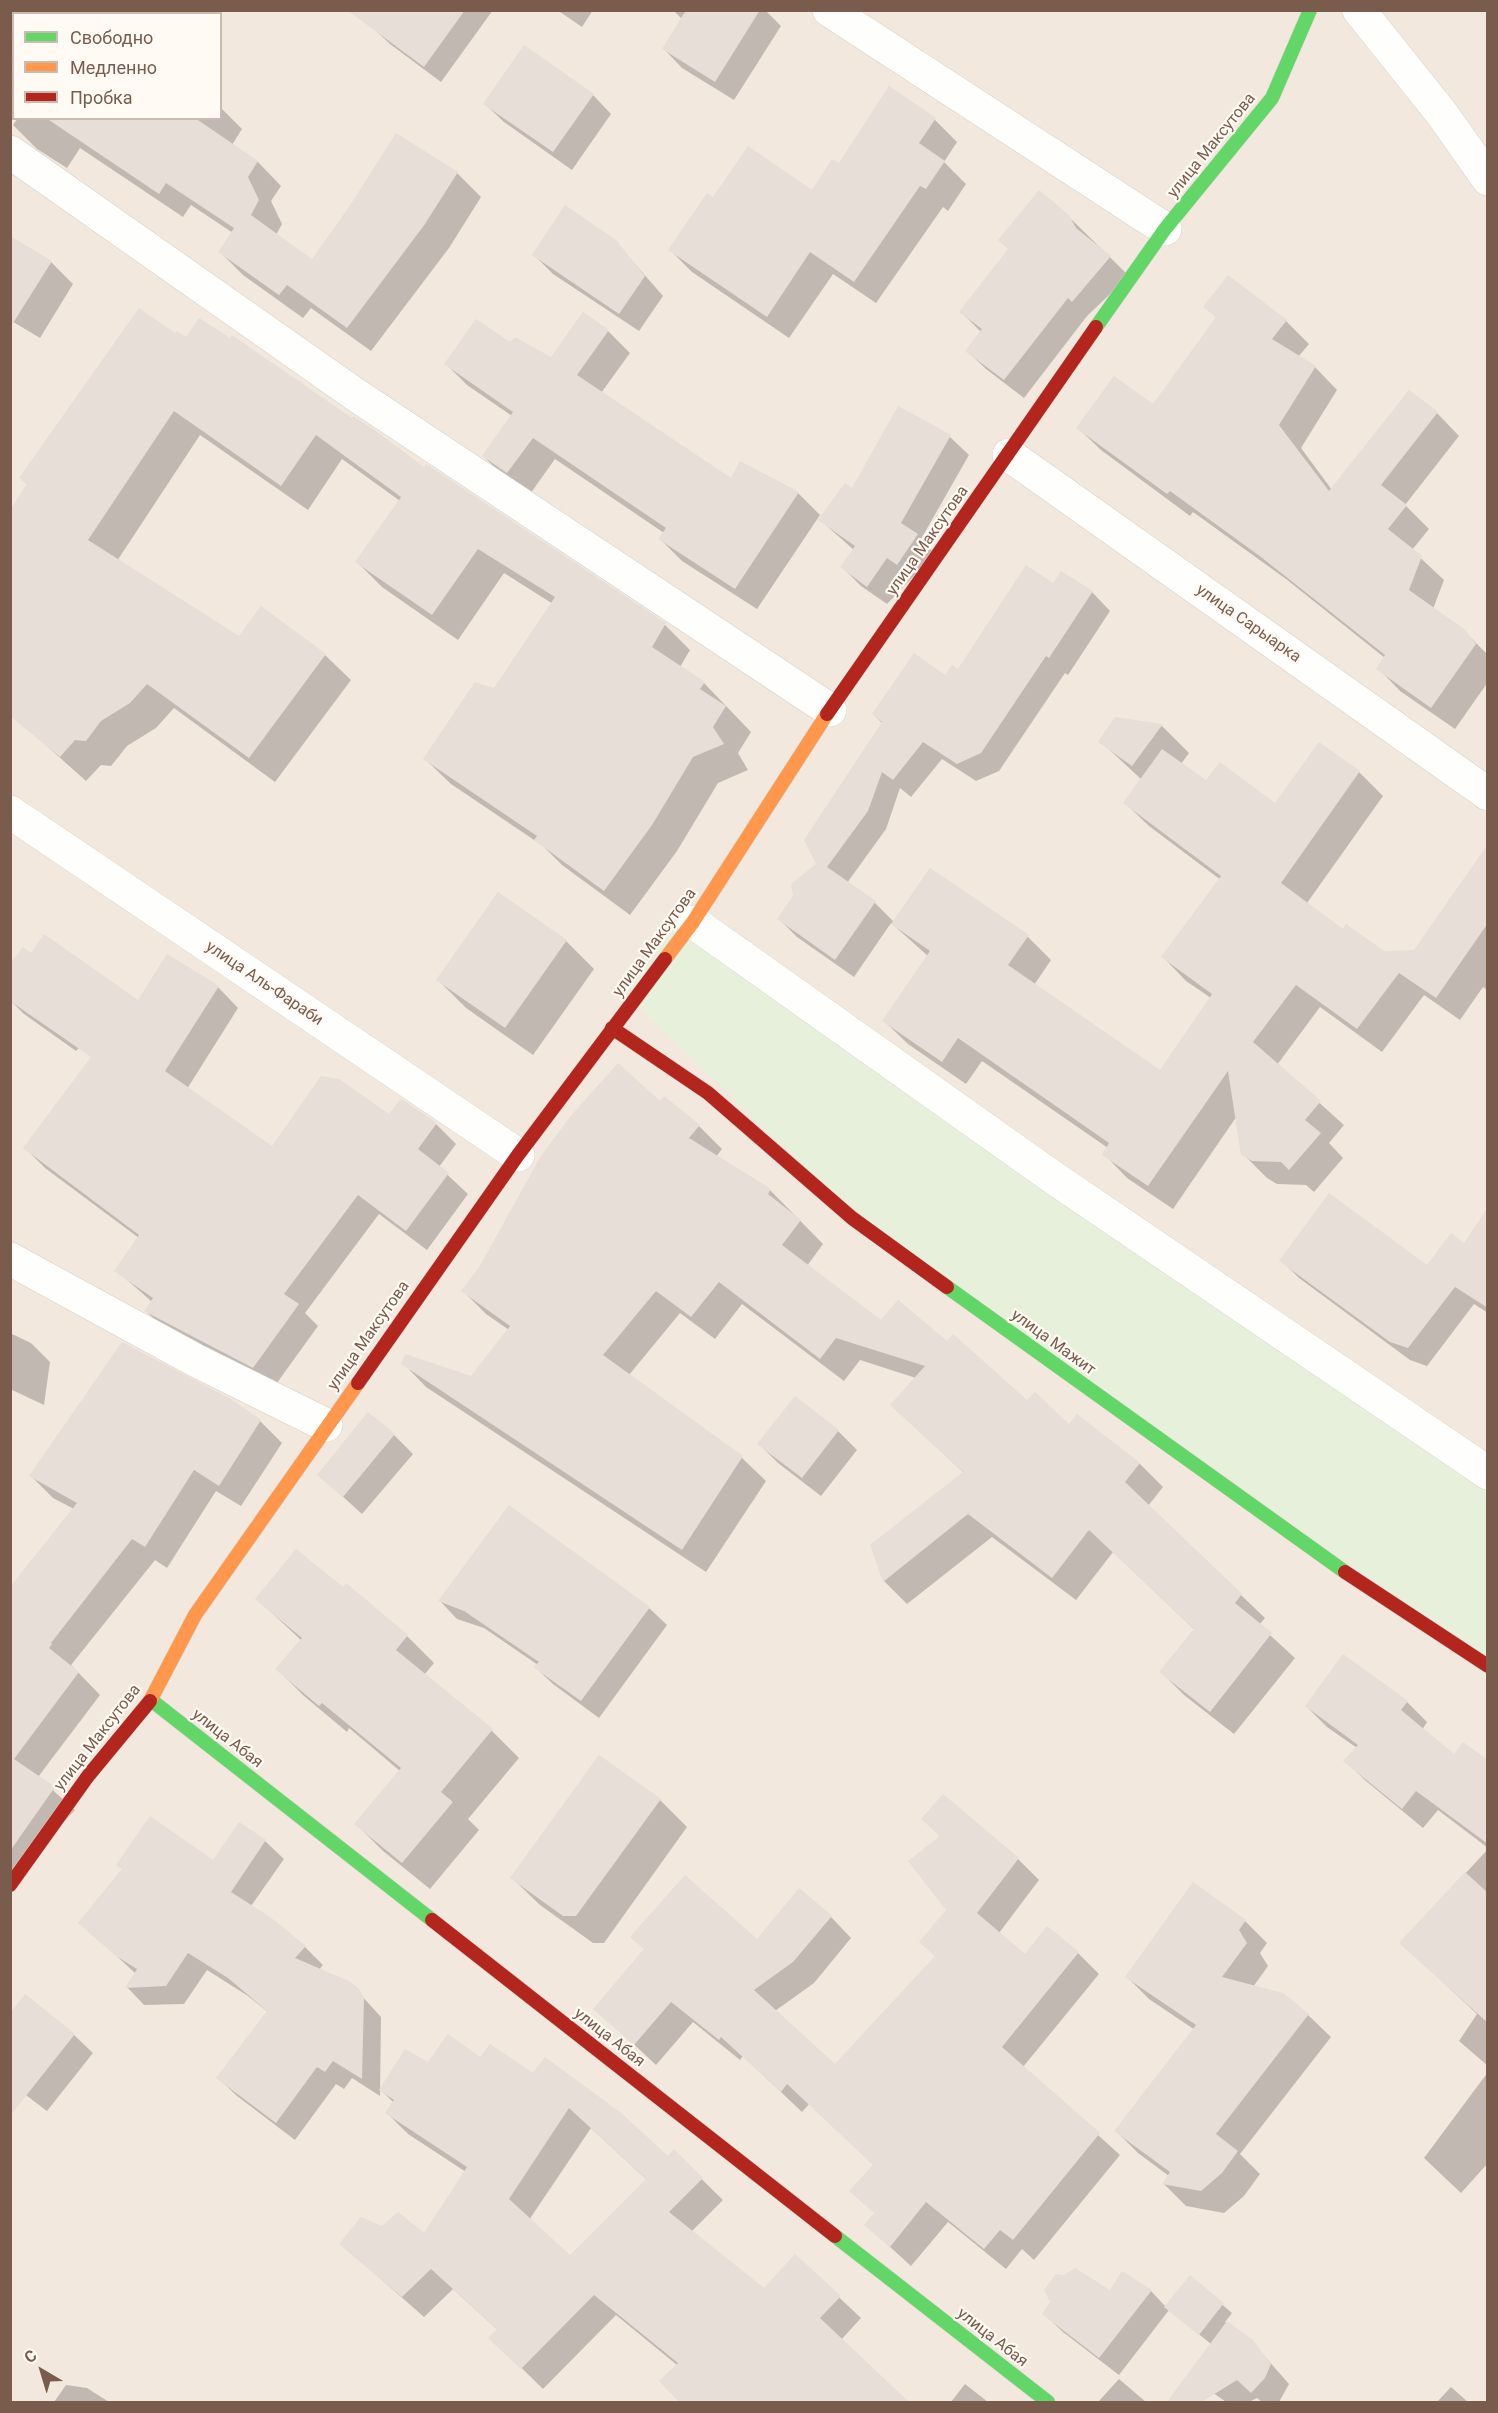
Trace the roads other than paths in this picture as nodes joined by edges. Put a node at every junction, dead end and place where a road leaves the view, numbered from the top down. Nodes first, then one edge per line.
1 (829, 10) edge
2 (1310, 10) edge
3 (1359, 10) edge
4 (10, 152) edge
5 (1488, 179) edge
6 (1165, 229) junction
7 (1009, 455) junction
8 (830, 710) junction
9 (1488, 794) edge
10 (10, 812) edge
11 (693, 922) junction
12 (612, 1028) junction
13 (518, 1155) junction
14 (10, 1259) edge
15 (326, 1425) junction
16 (1488, 1473) edge
17 (1488, 1666) edge
18 (151, 1700) junction
19 (10, 1885) edge
20 (1048, 2403) edge

1 - 6 street
2 - 6 street, улица Максутова
3 - 5 street
4 - 8 street
6 - 7 street, улица Максутова
7 - 8 street, улица Максутова
7 - 9 street, улица Сарыарка
8 - 11 street, улица Максутова
10 - 13 street, улица Аль-Фараби
11 - 12 street, улица Максутова
11 - 16 street
12 - 13 street, улица Максутова
12 - 17 street, улица Мажит
13 - 15 street, улица Максутова
14 - 15 street
15 - 18 street, улица Максутова
18 - 19 street, улица Максутова
18 - 20 street, улица Абая

